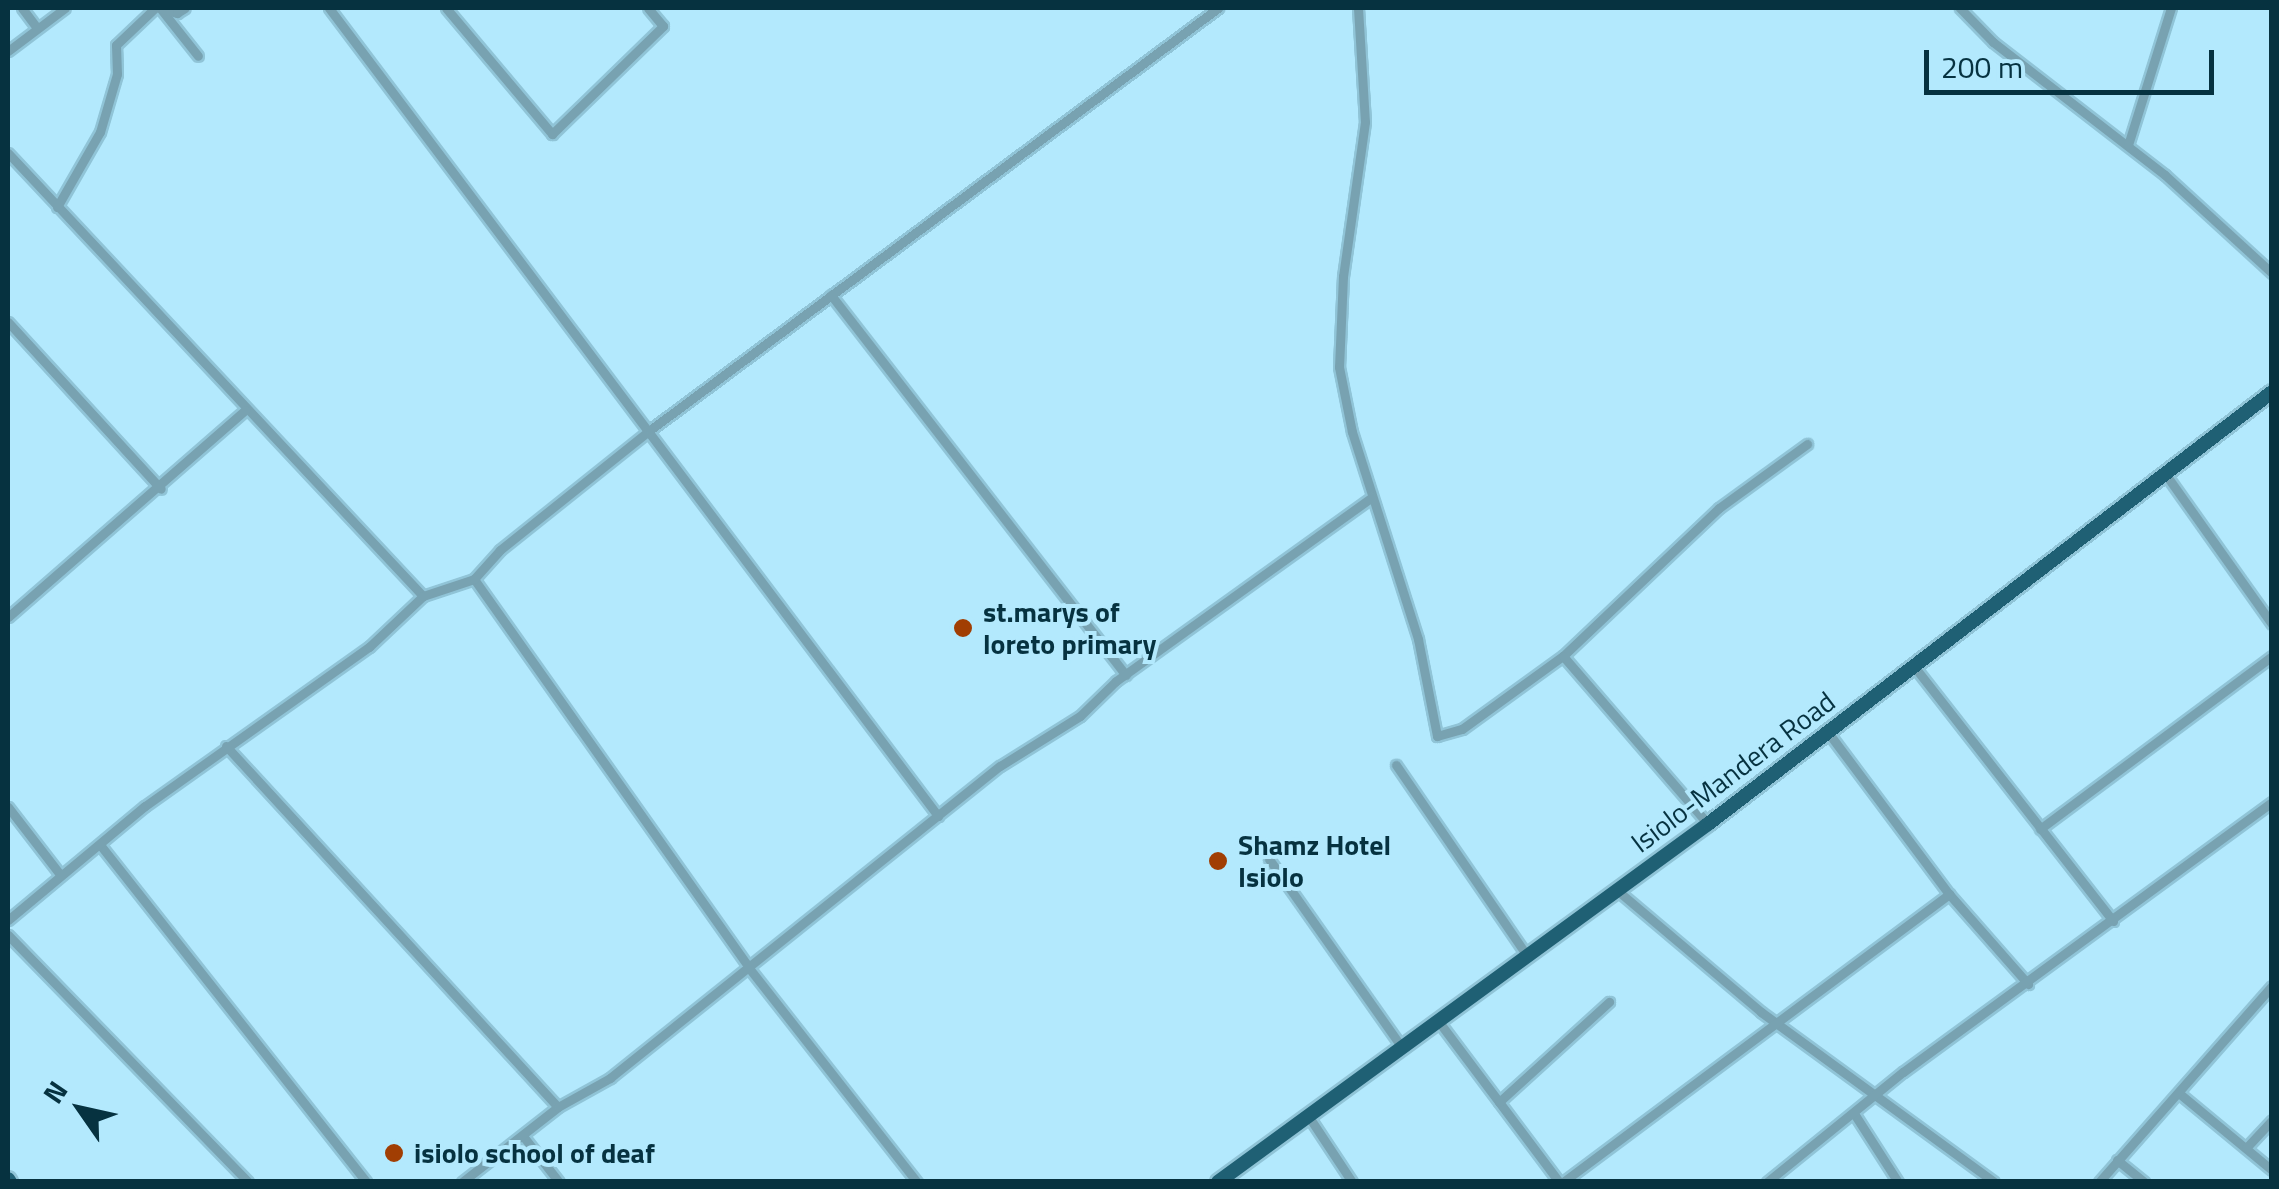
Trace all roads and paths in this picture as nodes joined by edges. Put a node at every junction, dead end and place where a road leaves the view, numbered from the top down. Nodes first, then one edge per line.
1 (22, 8) edge
2 (65, 8) edge
3 (159, 8) edge
4 (185, 8) edge
5 (329, 8) edge
6 (446, 8) edge
7 (648, 8) edge
8 (1218, 8) edge
9 (1358, 8) edge
10 (1960, 8) edge
11 (2171, 8) edge
12 (37, 28) junction
13 (8, 51) edge
14 (198, 56) dead end
15 (2128, 145) junction
16 (8, 153) edge
17 (57, 207) junction
18 (2272, 273) edge
19 (831, 295) junction
20 (8, 322) edge
21 (2272, 392) edge
22 (245, 410) junction
23 (650, 430) junction
24 (1807, 444) dead end
25 (2164, 472) junction
26 (161, 488) junction
27 (1372, 497) junction
28 (474, 579) junction
29 (423, 596) junction
30 (8, 617) edge
31 (2272, 624) edge
32 (1564, 656) junction
33 (2272, 656) edge
34 (1913, 665) junction
35 (1126, 675) junction
36 (1828, 731) junction
37 (226, 746) junction
38 (1396, 765) dead end
39 (2272, 802) edge
40 (8, 807) edge
41 (938, 816) junction
42 (1708, 824) junction
43 (2040, 829) junction
44 (100, 846) junction
45 (1269, 859) dead end
46 (59, 874) junction
47 (1618, 890) junction
48 (1949, 894) junction
49 (8, 920) edge
50 (2113, 921) junction
51 (8, 935) edge
52 (1528, 957) junction
53 (749, 968) junction
54 (2028, 984) junction
55 (2272, 986) edge
56 (1609, 1002) dead end
57 (1439, 1022) junction
58 (1781, 1024) junction
59 (1403, 1049) junction
60 (2180, 1094) junction
61 (1878, 1095) junction
62 (1499, 1102) junction
63 (558, 1107) junction
64 (1855, 1116) junction
65 (1308, 1117) junction
66 (2272, 1120) edge
67 (523, 1136) junction
68 (2246, 1148) junction
69 (2117, 1160) junction
70 (2272, 1170) edge
71 (248, 1182) edge
72 (366, 1182) edge
73 (462, 1182) edge
74 (559, 1182) edge
75 (918, 1182) edge
76 (1218, 1182) edge
77 (1352, 1182) edge
78 (1561, 1182) edge
79 (1767, 1182) edge
80 (1898, 1182) edge
81 (1994, 1182) edge
82 (2098, 1182) edge
83 (2144, 1182) edge

1 - 12 street
2 - 12 street
3 - 4 street
3 - 14 street
3 - 17 street
5 - 23 street
6 - 7 street
8 - 19 street
9 - 27 street
10 - 15 street
11 - 15 street
12 - 13 street
15 - 18 street
16 - 17 street
17 - 22 street
19 - 23 street
19 - 35 street
20 - 26 street
21 - 25 highway, Isiolo-Mandera Road
22 - 26 street
22 - 29 street
23 - 28 street
23 - 41 street
24 - 32 street
25 - 31 street
25 - 34 highway, Isiolo-Mandera Road
26 - 30 street
27 - 32 street
27 - 35 street
28 - 29 street
28 - 53 street
29 - 37 street
32 - 42 street
33 - 43 street
34 - 36 highway, Isiolo-Mandera Road
34 - 43 street
35 - 41 street
36 - 42 highway, Isiolo-Mandera Road
36 - 48 street
37 - 44 street
37 - 63 street
38 - 52 street
39 - 50 street
40 - 46 street
41 - 53 street
42 - 47 highway, Isiolo-Mandera Road
43 - 50 street
44 - 46 street
44 - 72 street
45 - 59 street
46 - 49 street
47 - 52 highway, Isiolo-Mandera Road
47 - 58 street
48 - 54 street
48 - 58 street
50 - 54 street
51 - 71 street
52 - 57 highway, Isiolo-Mandera Road
53 - 63 street
53 - 75 street
54 - 61 street
55 - 60 street
56 - 62 street
57 - 59 highway, Isiolo-Mandera Road
57 - 62 street
58 - 61 street
58 - 78 street
59 - 65 highway, Isiolo-Mandera Road
60 - 68 street
60 - 69 street
61 - 64 street
61 - 81 street
62 - 78 street
63 - 67 street
64 - 79 street
64 - 80 street
65 - 76 highway, Isiolo-Mandera Road
65 - 77 street
66 - 68 street
67 - 73 street
67 - 74 street
68 - 70 street
69 - 82 street
69 - 83 street

